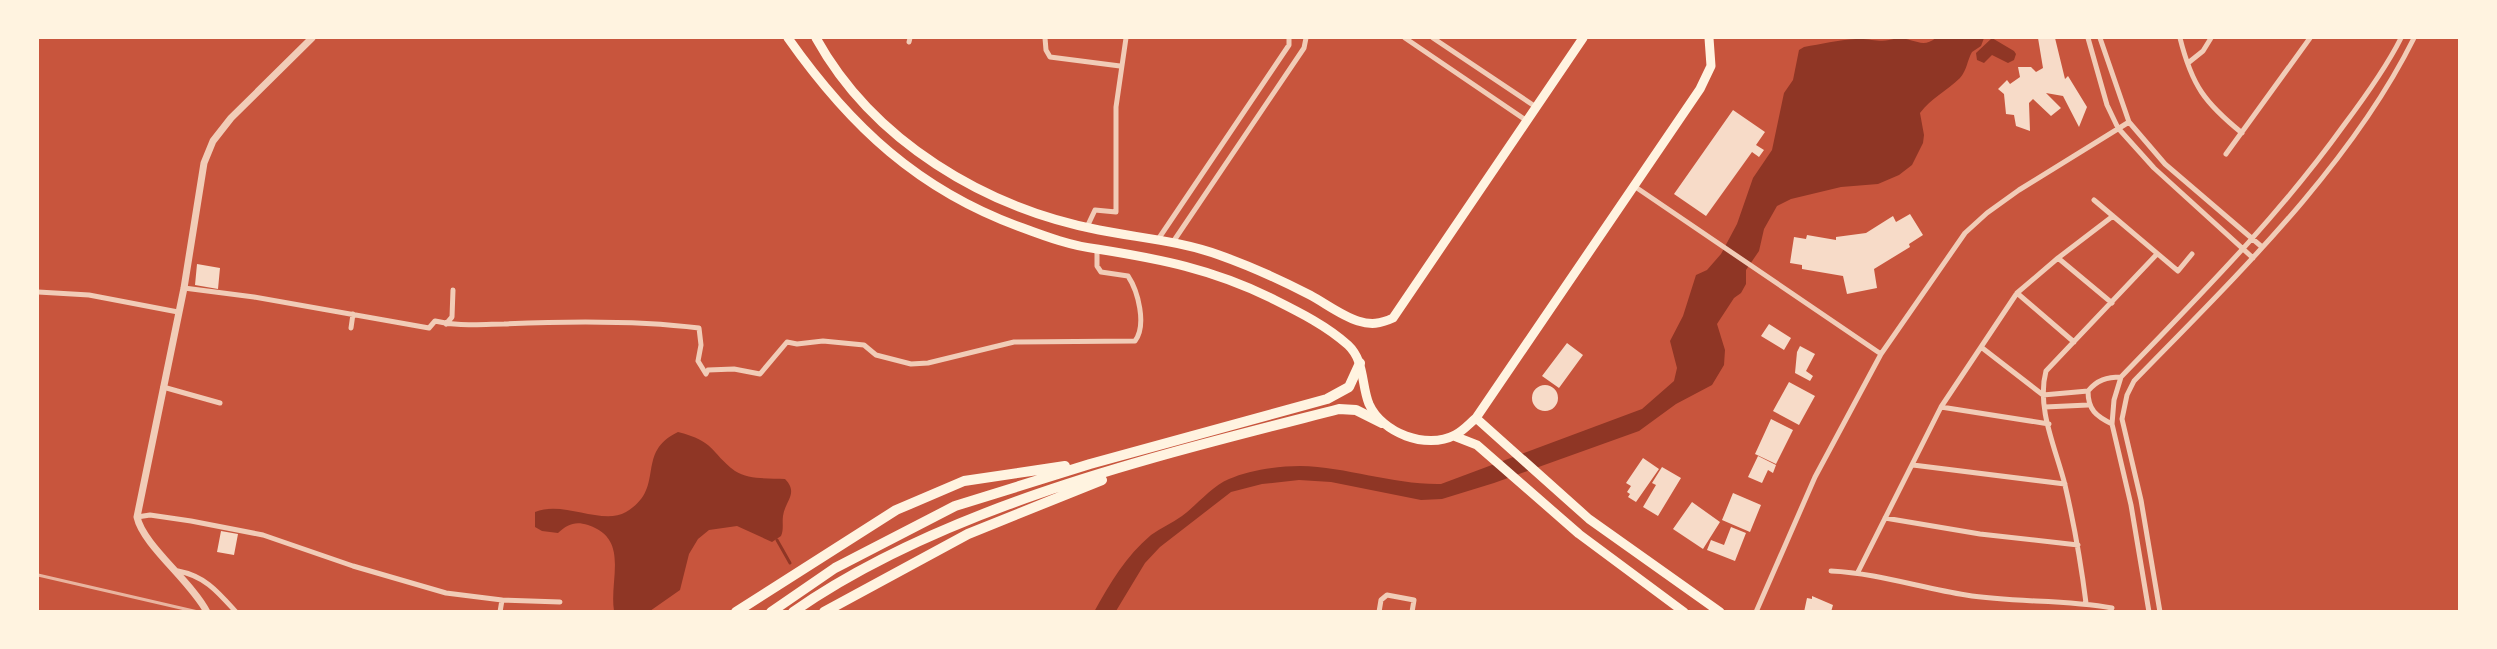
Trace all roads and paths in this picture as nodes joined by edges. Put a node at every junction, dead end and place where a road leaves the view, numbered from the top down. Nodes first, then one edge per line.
1 (312, 38) edge
2 (788, 38) edge
3 (816, 38) edge
4 (1045, 38) edge
5 (1126, 38) edge
6 (1289, 38) edge
7 (1306, 38) edge
8 (1405, 38) edge
9 (1433, 38) edge
10 (1583, 38) edge
11 (1708, 38) edge
12 (2088, 38) edge
13 (2100, 38) edge
14 (2180, 38) edge
15 (2211, 38) edge
16 (2310, 38) edge
17 (2402, 38) edge
18 (2414, 38) edge
19 (2188, 63) junction
20 (1120, 66) junction
21 (1536, 107) junction
22 (1527, 121) junction
23 (2129, 122) junction
24 (2118, 128) junction
25 (2242, 133) junction
26 (2226, 154) dead end
27 (2312, 171) junction
28 (2321, 178) junction
29 (1634, 186) junction
30 (2094, 200) dead end
31 (2113, 216) junction
32 (1087, 227) junction
33 (1159, 238) junction
34 (2253, 239) junction
35 (1173, 242) junction
36 (2262, 247) junction
37 (1097, 249) junction
38 (2244, 249) junction
39 (2157, 254) junction
40 (2192, 255) dead end
41 (2058, 258) junction
42 (2253, 258) junction
43 (184, 288) junction
44 (453, 290) dead end
45 (38, 292) edge
46 (2017, 293) junction
47 (2112, 303) junction
48 (178, 312) junction
49 (353, 314) junction
50 (446, 324) junction
51 (351, 328) dead end
52 (2074, 342) junction
53 (1981, 347) junction
54 (1881, 354) junction
55 (1360, 363) junction
56 (2121, 377) junction
57 (163, 387) junction
58 (2088, 391) junction
59 (2043, 394) junction
60 (220, 403) dead end
61 (2088, 405) junction
62 (1941, 407) junction
63 (2045, 407) junction
64 (1476, 418) junction
65 (1382, 423) junction
66 (2049, 424) junction
67 (2112, 424) junction
68 (1454, 436) junction
69 (1090, 464) junction
70 (1913, 465) junction
71 (1127, 468) junction
72 (2065, 484) junction
73 (137, 517) junction
74 (1885, 518) junction
75 (1589, 519) junction
76 (1579, 534) junction
77 (2078, 545) junction
78 (177, 571) junction
79 (1831, 571) dead end
80 (1858, 572) junction
81 (502, 600) junction
82 (560, 602) dead end
83 (2086, 603) junction
84 (2112, 608) dead end
85 (207, 612) edge
86 (236, 612) edge
87 (501, 612) edge
88 (736, 612) edge
89 (771, 612) edge
90 (793, 612) edge
91 (824, 612) edge
92 (1379, 612) edge
93 (1412, 612) edge
94 (1684, 612) edge
95 (1720, 612) edge
96 (1756, 612) edge
97 (2149, 612) edge
98 (2160, 612) edge

1 - 43 street
2 - 37 main road
3 - 32 main road
4 - 20 street
5 - 20 street
6 - 33 street
7 - 35 street
8 - 22 street
9 - 21 street
10 - 21 main road
11 - 29 main road
12 - 24 street
13 - 23 street
14 - 19 street
15 - 19 street
16 - 25 street
17 - 27 street
18 - 28 street
19 - 25 street
20 - 32 street
21 - 22 main road
22 - 35 main road
23 - 24 street
23 - 34 street
24 - 38 street
24 - 54 street
25 - 26 street
27 - 28 street
27 - 34 street
28 - 36 street
29 - 54 street
29 - 64 main road
30 - 31 street
31 - 39 street
31 - 41 street
32 - 33 main road
33 - 35 main road
34 - 36 street
34 - 38 street
36 - 42 street
37 - 50 street
37 - 55 main road
38 - 42 street
38 - 56 street
39 - 40 street
39 - 47 street
41 - 46 street
41 - 47 street
42 - 98 street
43 - 48 street
43 - 49 street
44 - 50 street
45 - 48 street
46 - 52 street
46 - 53 street
47 - 52 street
48 - 57 street
49 - 50 street
49 - 51 street
52 - 59 street
53 - 59 street
53 - 62 street
54 - 96 street
55 - 65 main road
55 - 69 highway
56 - 58 street
56 - 67 street
57 - 60 street
57 - 73 street
58 - 59 street
58 - 61 street
59 - 63 street
61 - 63 street
61 - 67 street
62 - 66 street
62 - 70 street
63 - 66 street
64 - 68 main road
64 - 75 main road
65 - 68 main road
65 - 71 highway
66 - 72 street
67 - 97 street
68 - 76 main road
69 - 88 highway
69 - 89 highway
70 - 72 street
70 - 74 street
71 - 90 highway
71 - 91 highway
72 - 77 street
73 - 78 street
73 - 81 street
74 - 77 street
74 - 80 street
75 - 76 main road
75 - 95 main road
76 - 94 main road
77 - 83 street
78 - 85 street
78 - 86 street
79 - 80 street
80 - 83 street
81 - 82 street
81 - 87 street
83 - 84 street
92 - 93 street

